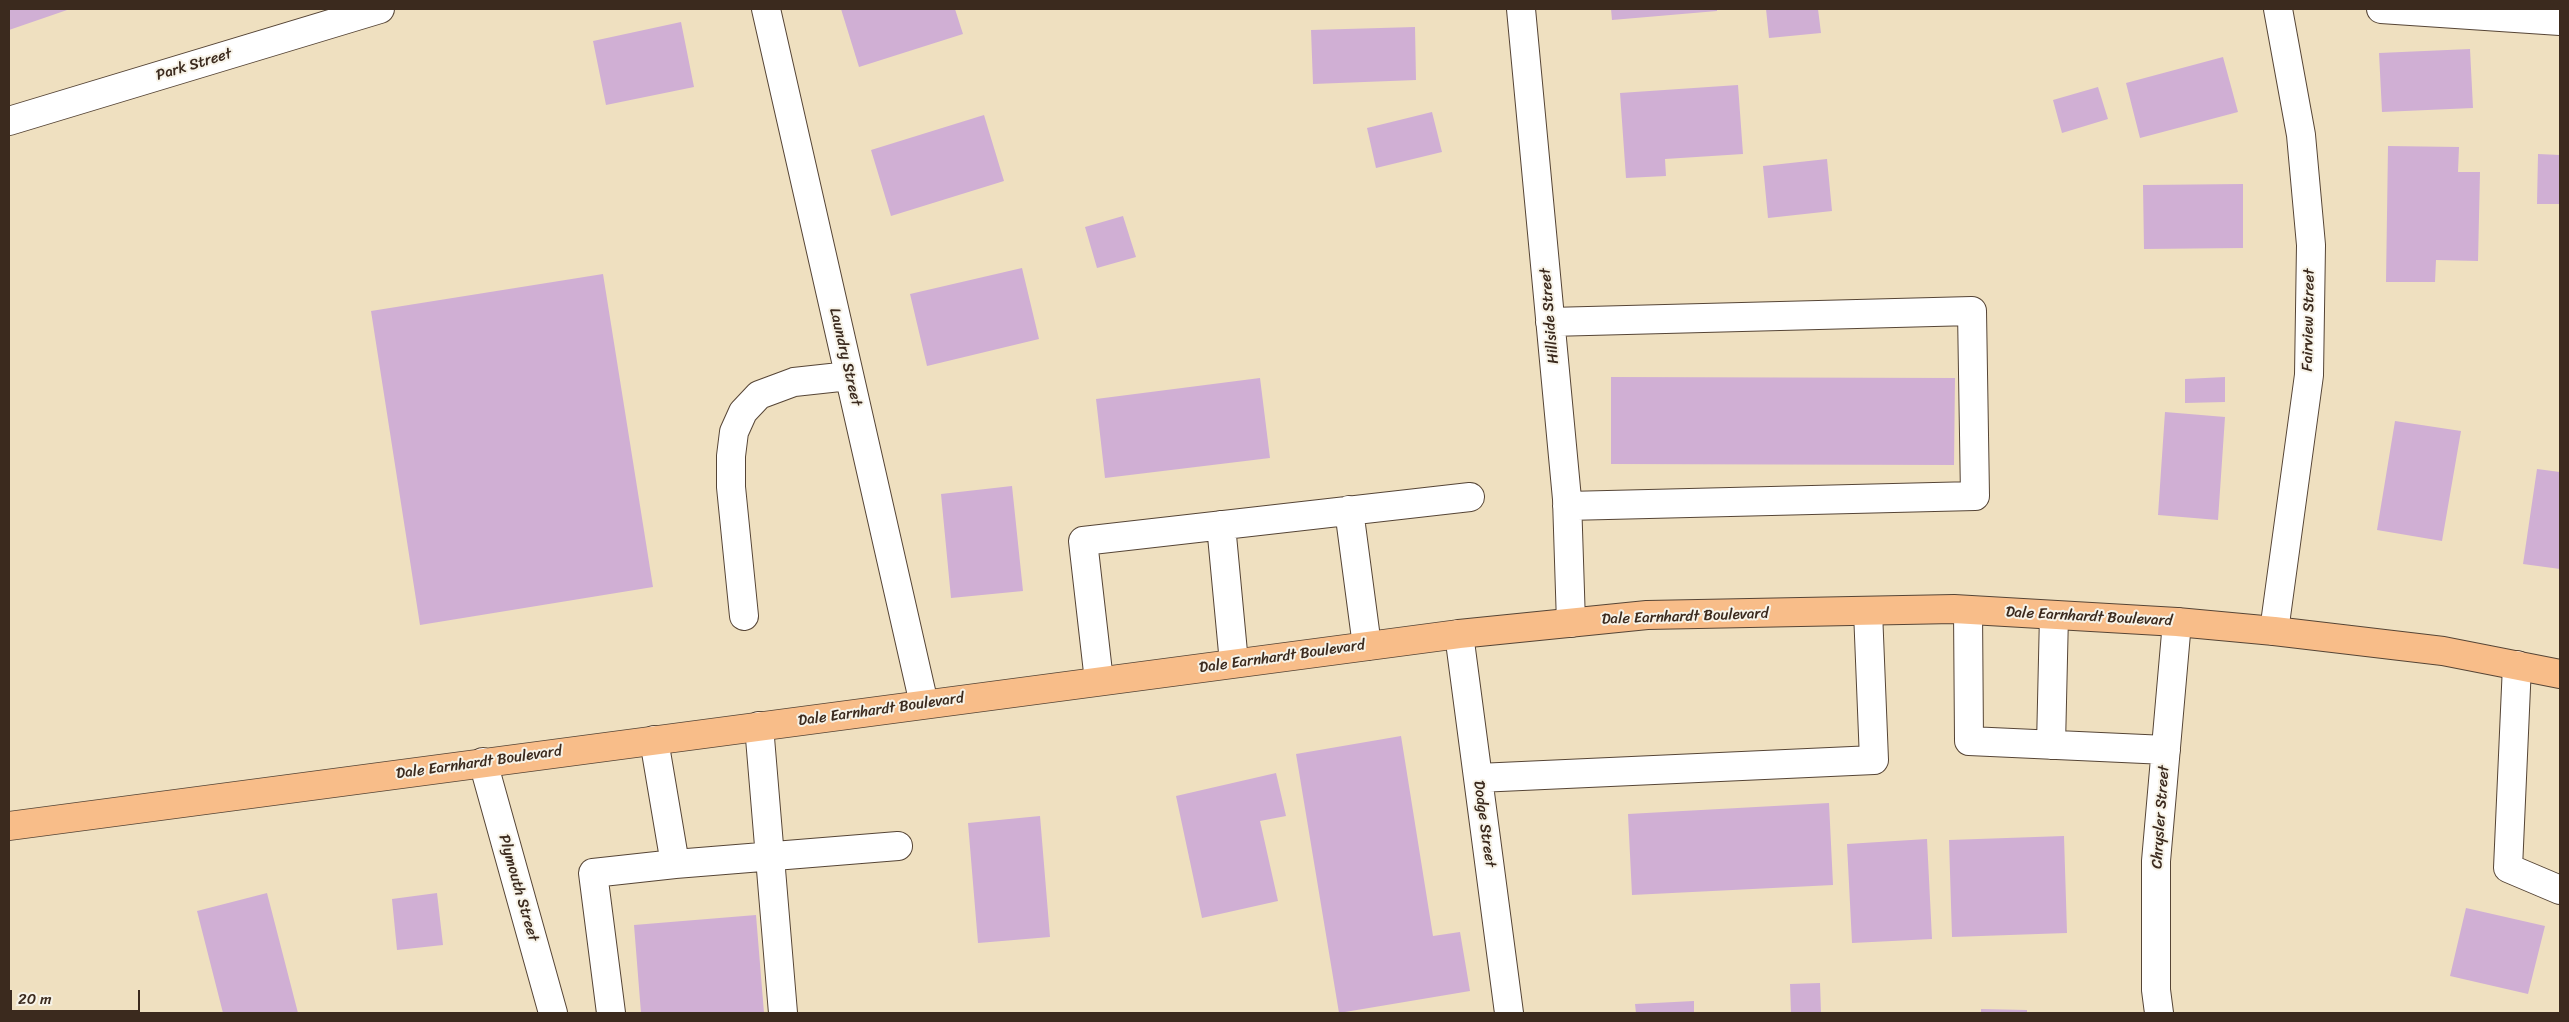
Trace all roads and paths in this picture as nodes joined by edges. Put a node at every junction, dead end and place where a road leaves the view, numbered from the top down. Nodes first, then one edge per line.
1 (380, 9) edge
2 (766, 9) edge
3 (1521, 9) edge
4 (2278, 9) edge
5 (2381, 9) edge
6 (2560, 21) edge
7 (9, 121) edge
8 (1550, 322) junction
9 (849, 376) junction
10 (1470, 497) dead end
11 (1567, 506) junction
12 (1349, 510) junction
13 (1220, 525) junction
14 (1968, 610) junction
15 (1868, 611) junction
16 (2054, 615) junction
17 (744, 616) dead end
18 (2177, 622) junction
19 (1571, 623) junction
20 (2274, 631) junction
21 (1459, 634) junction
22 (1367, 646) junction
23 (1234, 664) junction
24 (2517, 666) junction
25 (2560, 674) edge
26 (1099, 681) junction
27 (924, 704) junction
28 (759, 726) junction
29 (654, 740) junction
30 (2051, 745) junction
31 (2166, 750) junction
32 (483, 762) junction
33 (1478, 778) junction
34 (9, 826) edge
35 (898, 846) dead end
36 (770, 857) junction
37 (675, 864) junction
38 (2560, 890) edge
39 (553, 1013) edge
40 (610, 1013) edge
41 (783, 1013) edge
42 (1509, 1013) edge
43 (2159, 1013) edge

1 - 7 street, Park Street
2 - 9 street, Laundry Street
3 - 8 street, Hillside Street
4 - 20 street, Fairview Street
5 - 6 street
8 - 11 street, Hillside Street
8 - 11 street
9 - 17 street
9 - 27 street, Laundry Street
10 - 12 street
11 - 19 street, Hillside Street
12 - 13 street
12 - 22 street
13 - 23 street
13 - 26 street
14 - 15 main road, Dale Earnhardt Boulevard
14 - 16 main road, Dale Earnhardt Boulevard
14 - 30 street
15 - 19 main road, Dale Earnhardt Boulevard
15 - 33 street
16 - 18 main road, Dale Earnhardt Boulevard
16 - 30 street
18 - 20 main road, Dale Earnhardt Boulevard
18 - 31 street, Chrysler Street
19 - 21 main road, Dale Earnhardt Boulevard
20 - 24 main road, Dale Earnhardt Boulevard
21 - 22 main road, Dale Earnhardt Boulevard
21 - 33 street, Dodge Street
22 - 23 main road, Dale Earnhardt Boulevard
23 - 26 main road, Dale Earnhardt Boulevard
24 - 25 main road, Dale Earnhardt Boulevard
24 - 38 street
26 - 27 main road, Dale Earnhardt Boulevard
27 - 28 main road, Dale Earnhardt Boulevard
28 - 29 main road, Dale Earnhardt Boulevard
28 - 36 street
29 - 32 main road, Dale Earnhardt Boulevard
29 - 37 street
30 - 31 street
31 - 43 street, Chrysler Street
32 - 34 main road, Dale Earnhardt Boulevard
32 - 39 street, Plymouth Street
33 - 42 street, Dodge Street
35 - 36 street
36 - 37 street
36 - 41 street
37 - 40 street

